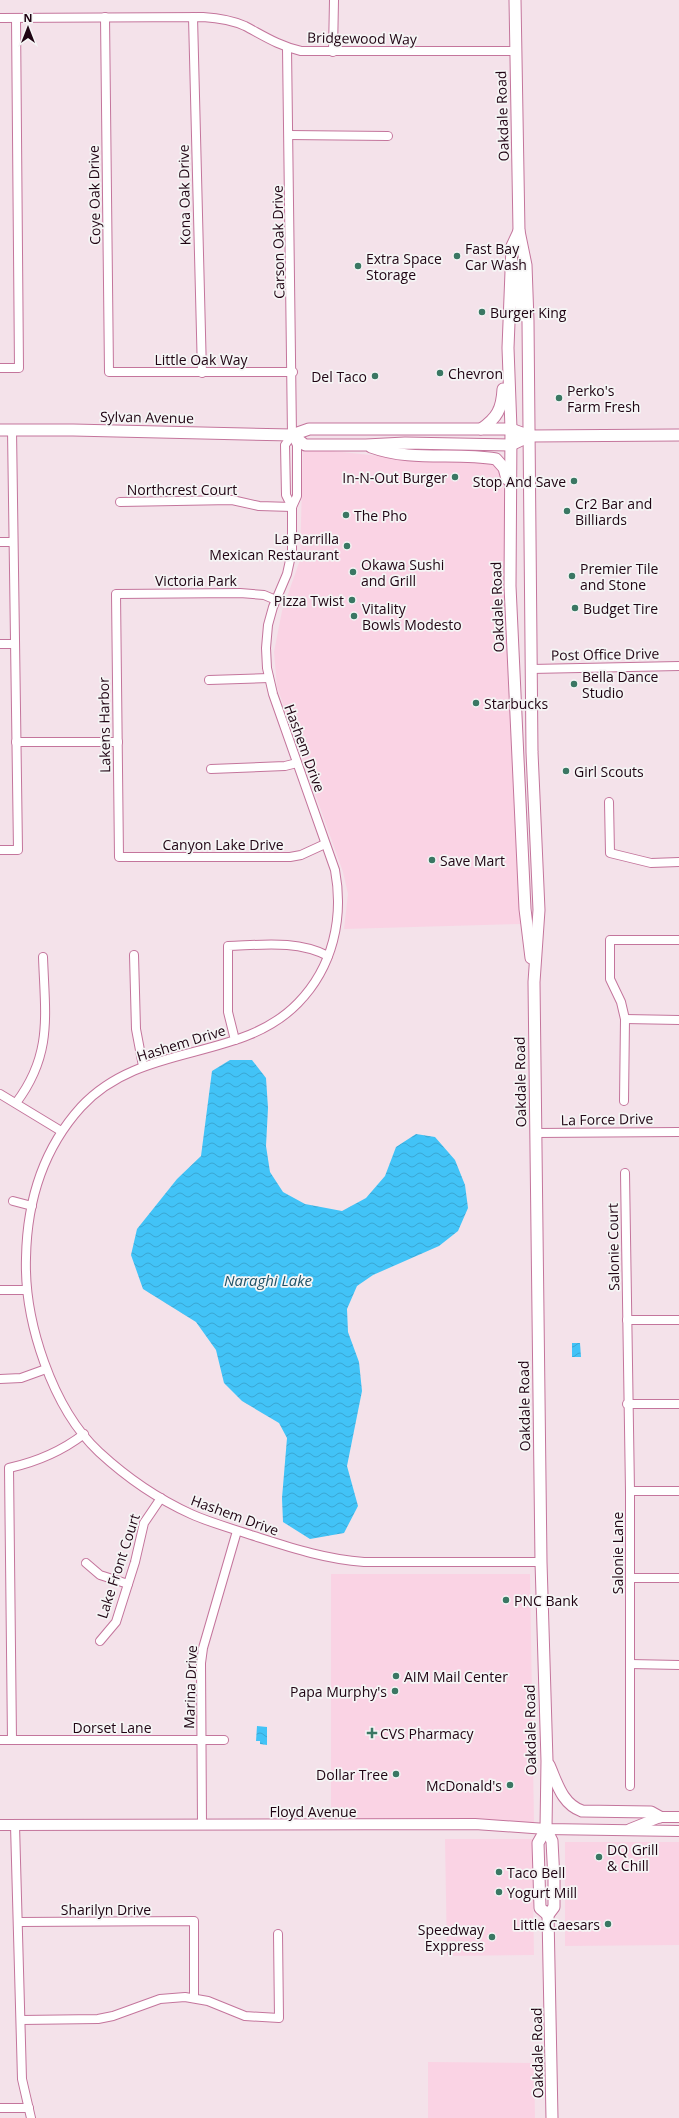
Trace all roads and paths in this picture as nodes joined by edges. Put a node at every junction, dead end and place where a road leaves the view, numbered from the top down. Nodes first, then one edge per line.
1 (334, 0) edge
2 (515, 0) edge
3 (105, 17) junction
4 (193, 17) junction
5 (0, 18) edge
6 (16, 18) junction
7 (287, 48) junction
8 (515, 51) junction
9 (333, 52) junction
10 (289, 135) junction
11 (388, 136) dead end
12 (519, 231) junction
13 (511, 265) junction
14 (528, 321) junction
15 (0, 368) edge
16 (508, 369) junction
17 (110, 372) joint
18 (293, 372) junction
19 (202, 373) junction
20 (481, 429) junction
21 (511, 429) junction
22 (0, 430) edge
23 (12, 430) junction
24 (292, 435) junction
25 (679, 435) edge
26 (530, 436) junction
27 (366, 445) junction
28 (511, 445) junction
29 (509, 485) junction
30 (120, 502) dead end
31 (292, 507) junction
32 (0, 542) edge
33 (13, 542) junction
34 (116, 594) joint
35 (276, 600) junction
36 (0, 644) edge
37 (14, 644) junction
38 (679, 666) edge
39 (531, 668) junction
40 (269, 678) junction
41 (209, 680) dead end
42 (16, 742) junction
43 (118, 742) junction
44 (297, 763) junction
45 (210, 769) dead end
46 (609, 802) dead end
47 (521, 824) junction
48 (325, 844) junction
49 (0, 850) edge
50 (119, 857) joint
51 (679, 862) edge
52 (539, 910) junction
53 (679, 940) edge
54 (134, 955) dead end
55 (328, 956) junction
56 (43, 958) dead end
57 (534, 982) junction
58 (625, 1020) junction
59 (679, 1020) edge
60 (235, 1040) junction
61 (143, 1066) junction
62 (0, 1094) edge
63 (624, 1101) dead end
64 (16, 1103) junction
65 (61, 1131) junction
66 (679, 1132) edge
67 (536, 1133) junction
68 (625, 1173) dead end
69 (13, 1201) dead end
70 (32, 1206) junction
71 (0, 1290) edge
72 (26, 1290) junction
73 (626, 1320) junction
74 (679, 1320) edge
75 (46, 1369) junction
76 (0, 1379) edge
77 (627, 1404) junction
78 (679, 1404) edge
79 (84, 1434) junction
80 (630, 1491) junction
81 (679, 1491) edge
82 (161, 1498) junction
83 (237, 1531) junction
84 (541, 1562) junction
85 (86, 1563) dead end
86 (630, 1578) junction
87 (679, 1578) edge
88 (128, 1584) junction
89 (100, 1641) dead end
90 (630, 1664) junction
91 (679, 1665) edge
92 (0, 1740) edge
93 (12, 1740) junction
94 (201, 1740) junction
95 (224, 1740) dead end
96 (547, 1761) junction
97 (630, 1786) dead end
98 (679, 1816) edge
99 (660, 1817) junction
100 (0, 1825) edge
101 (15, 1825) junction
102 (202, 1825) junction
103 (546, 1829) junction
104 (626, 1830) junction
105 (679, 1831) edge
106 (19, 1922) junction
107 (278, 1934) dead end
108 (194, 1998) junction
109 (21, 2020) junction
110 (0, 2108) edge
111 (29, 2108) junction
112 (31, 2118) edge
113 (552, 2118) edge

1 - 9 street
2 - 8 main road, Oakdale Road
3 - 4 street, Bridgewood Way
3 - 6 street, Bridgewood Way
3 - 17 street, Coye Oak Drive
4 - 7 street, Bridgewood Way
4 - 19 street, Kona Oak Drive
5 - 6 street, Bridgewood Way
6 - 15 street
7 - 9 street, Bridgewood Way
7 - 10 street, Carson Oak Drive
8 - 9 street, Bridgewood Way
8 - 12 main road, Oakdale Road
10 - 11 street
10 - 18 street, Carson Oak Drive
12 - 13 main road, Oakdale Road
12 - 14 main road, Oakdale Road
13 - 14 main road
13 - 16 main road, Oakdale Road
14 - 26 main road, Oakdale Road
16 - 20 main road
16 - 21 main road, Oakdale Road
17 - 19 street, Little Oak Way
18 - 19 street, Little Oak Way
18 - 24 street, Carson Oak Drive
20 - 21 main road, Sylvan Avenue
20 - 24 main road, Sylvan Avenue
21 - 26 main road, Sylvan Avenue
21 - 28 main road, Oakdale Road
22 - 23 main road, Sylvan Avenue
23 - 24 main road, Sylvan Avenue
23 - 33 street
24 - 27 main road, Sylvan Avenue
24 - 31 street, Hashem Drive
24 - 31 street
25 - 26 main road, Sylvan Avenue
26 - 28 main road, Sylvan Avenue
26 - 39 main road, Oakdale Road
27 - 28 main road, Sylvan Avenue
27 - 29 main road
28 - 29 main road, Oakdale Road
29 - 47 main road, Oakdale Road
30 - 31 street, Northcrest Court
31 - 35 street, Hashem Drive
32 - 33 street
33 - 37 street
34 - 35 street, Victoria Park
34 - 43 street, Lakens Harbor
35 - 40 street, Hashem Drive
36 - 37 street
37 - 42 street
38 - 39 street, Post Office Drive
39 - 52 main road, Oakdale Road
40 - 41 street
40 - 44 street, Hashem Drive
42 - 43 street
42 - 49 street
43 - 50 street, Lakens Harbor
44 - 45 street
44 - 48 street, Hashem Drive
46 - 51 street
47 - 52 main road
47 - 57 main road, Oakdale Road
48 - 50 street, Canyon Lake Drive
48 - 55 street, Hashem Drive
52 - 57 main road, Oakdale Road
53 - 58 street
54 - 61 street
55 - 60 street, Hashem Drive
55 - 60 street
56 - 64 street
57 - 67 main road, Oakdale Road
58 - 59 street
58 - 63 street
60 - 61 street, Hashem Drive
61 - 65 street, Hashem Drive
62 - 64 street
64 - 65 street
65 - 70 street, Hashem Drive
66 - 67 street, La Force Drive
67 - 84 main road, Oakdale Road
68 - 73 street, Salonie Court
69 - 70 street
70 - 72 street, Hashem Drive
71 - 72 street
72 - 75 street, Hashem Drive
73 - 74 street
73 - 77 street, Salonie Lane
75 - 76 street
75 - 79 street, Hashem Drive
77 - 78 street
77 - 80 street, Salonie Lane
79 - 82 street, Hashem Drive
79 - 93 street
80 - 81 street
80 - 86 street, Salonie Lane
82 - 83 street, Hashem Drive
82 - 88 street, Lake Front Court
83 - 84 street, Hashem Drive
83 - 94 street, Marina Drive
84 - 96 main road, Oakdale Road
85 - 88 street
86 - 87 street
86 - 90 street, Salonie Lane
88 - 89 street, Lake Front Court
90 - 91 street
90 - 97 street, Salonie Lane
92 - 93 street, Dorset Lane
93 - 94 street, Dorset Lane
94 - 95 street, Dorset Lane
94 - 102 street, Marina Drive
96 - 99 main road
96 - 103 main road, Oakdale Road
98 - 99 street, Floyd Avenue
99 - 104 street, Floyd Avenue
100 - 101 street, Floyd Avenue
101 - 102 street, Floyd Avenue
101 - 106 street
102 - 103 street, Floyd Avenue
103 - 104 street, Floyd Avenue
103 - 113 main road, Oakdale Road
104 - 105 street, Floyd Avenue
106 - 108 street, Sharilyn Drive
106 - 109 street
107 - 108 street
108 - 109 street
109 - 111 street
110 - 111 street
111 - 112 street

